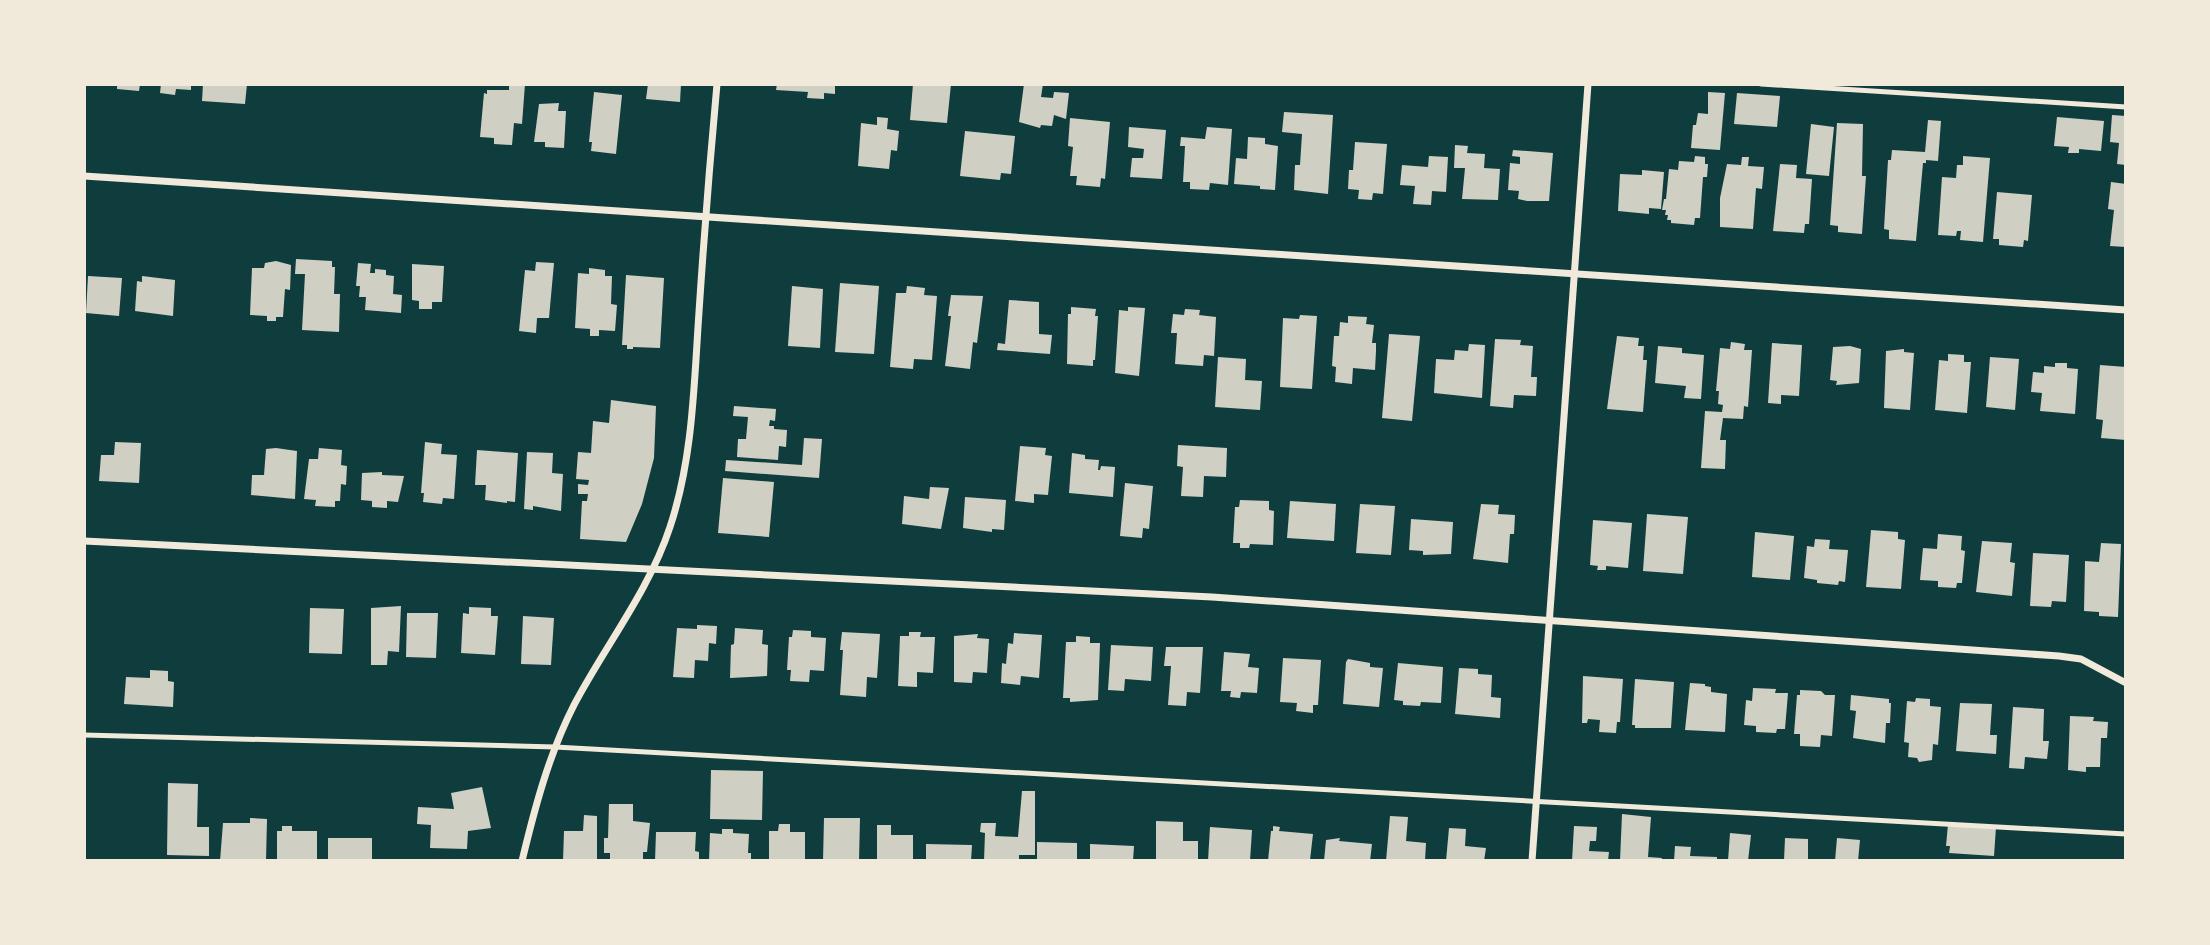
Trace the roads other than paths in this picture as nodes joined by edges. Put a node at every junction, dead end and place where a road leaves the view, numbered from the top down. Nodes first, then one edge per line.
1 (717, 84) edge
2 (1588, 84) edge
3 (1761, 84) edge
4 (2126, 107) edge
5 (84, 176) edge
6 (705, 218) junction
7 (1574, 275) junction
8 (2126, 310) edge
9 (84, 541) edge
10 (652, 570) junction
11 (1549, 620) junction
12 (2126, 683) edge
13 (84, 735) edge
14 (555, 747) junction
15 (1536, 801) junction
16 (2126, 834) edge
17 (522, 861) edge
18 (1532, 861) edge

1 - 6 street
2 - 7 street
3 - 4 lane
5 - 6 street
6 - 7 street
6 - 10 street
7 - 8 street
7 - 11 street
9 - 10 street
10 - 11 street
10 - 14 street
11 - 12 street
11 - 15 street
13 - 14 lane
14 - 15 lane
14 - 17 street
15 - 16 lane
15 - 18 street

